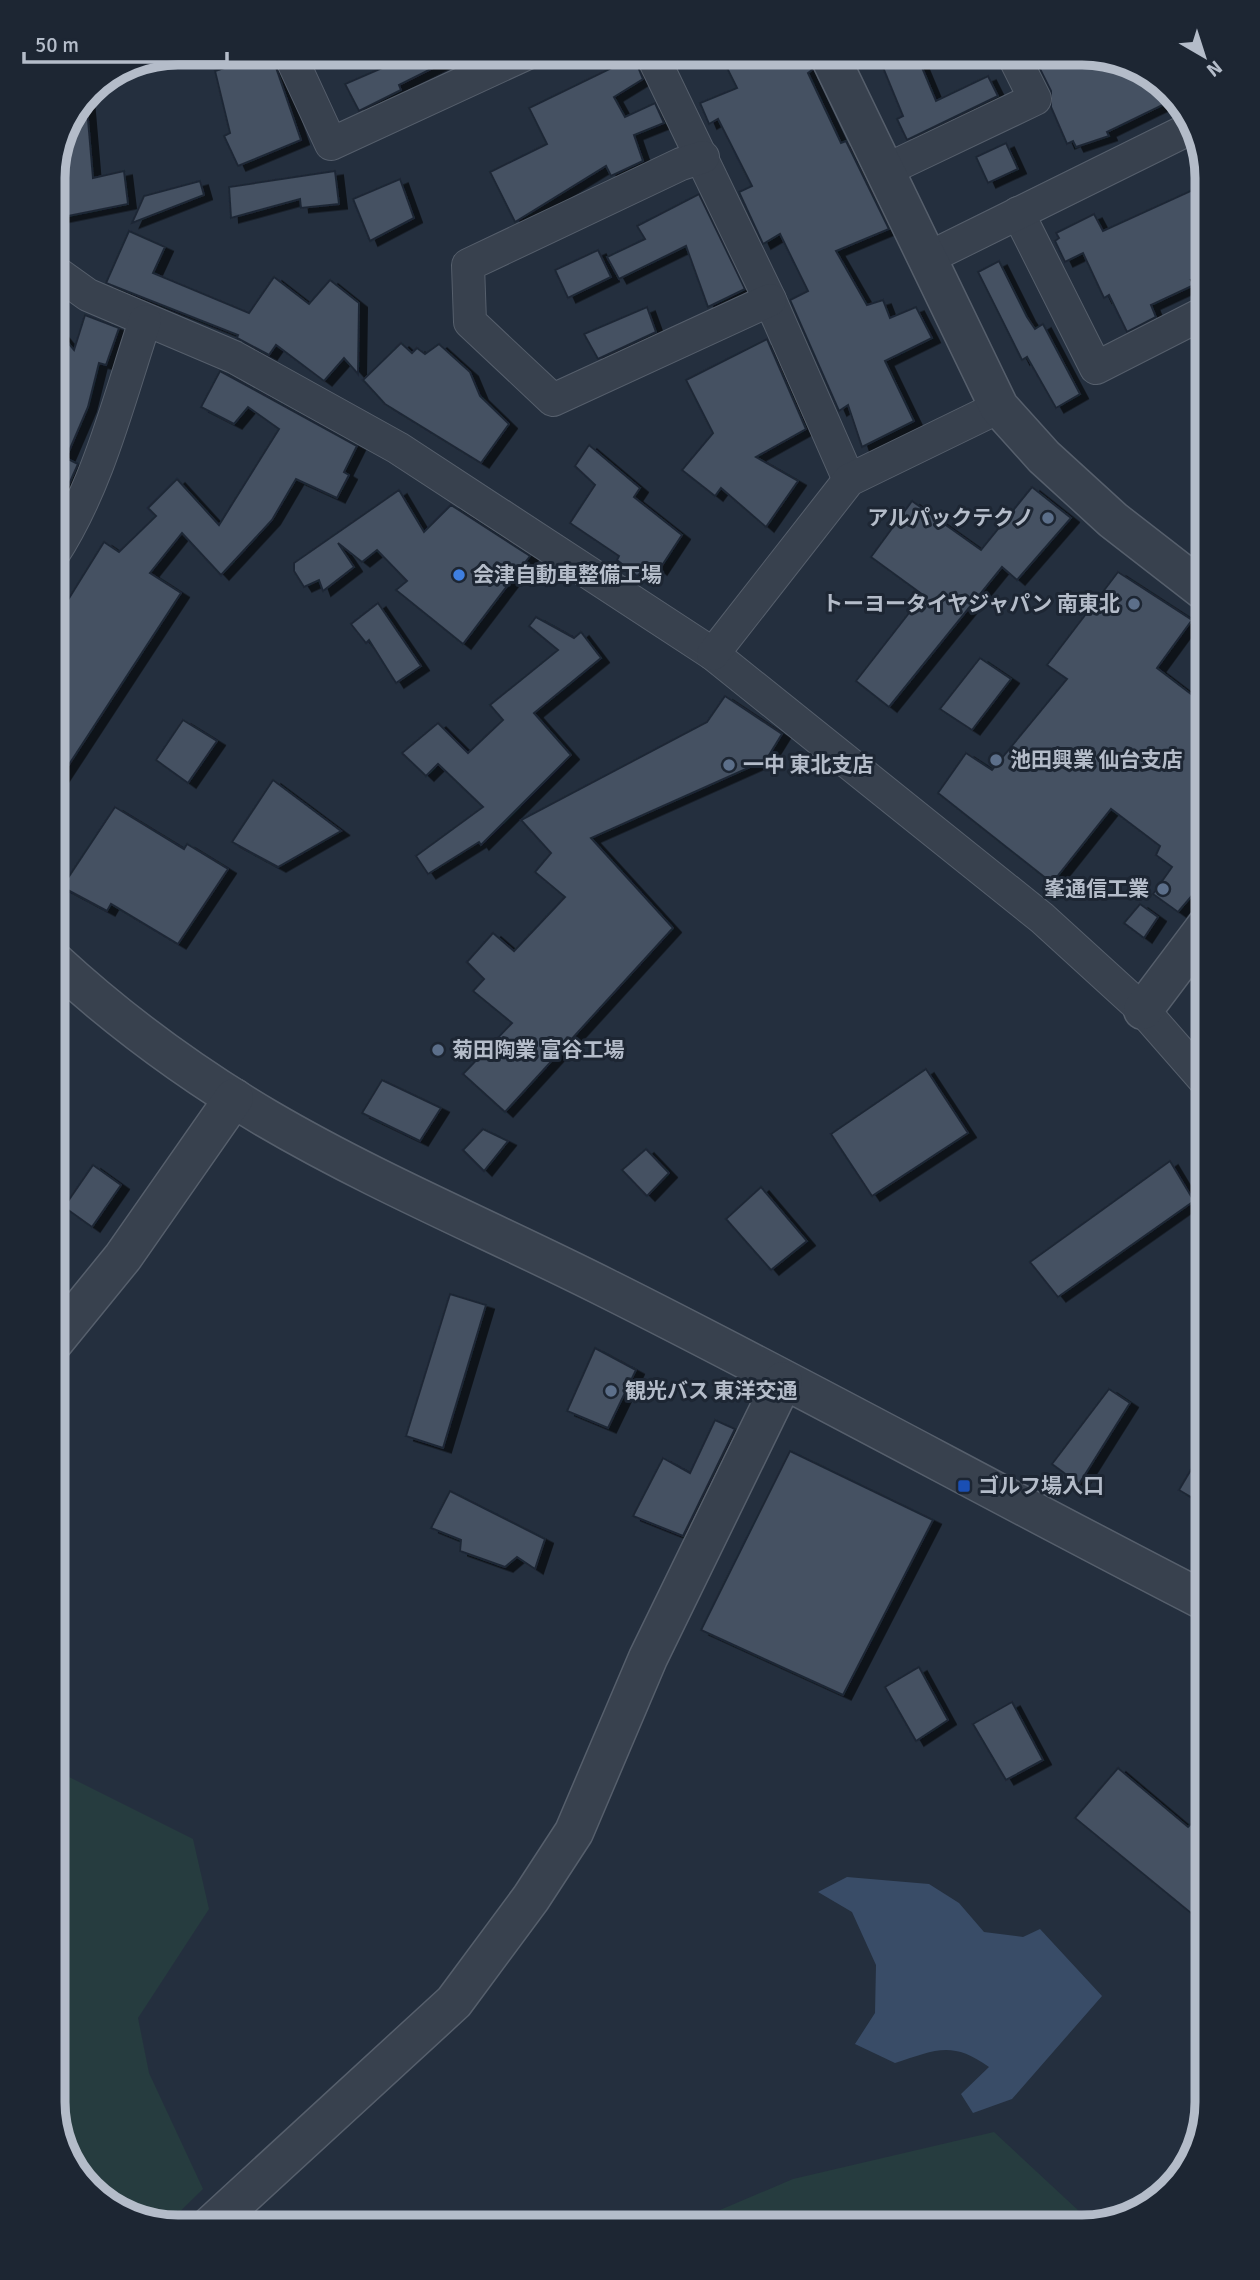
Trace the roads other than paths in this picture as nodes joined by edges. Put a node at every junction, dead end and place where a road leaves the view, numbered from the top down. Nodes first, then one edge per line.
1 (295, 65) edge
2 (502, 65) edge
3 (657, 65) edge
4 (834, 65) edge
5 (1019, 65) edge
6 (1185, 131) edge
7 (704, 157) junction
8 (884, 171) junction
9 (1018, 213) junction
10 (926, 259) junction
11 (65, 279) edge
12 (770, 300) junction
13 (145, 321) junction
14 (1195, 323) edge
15 (999, 407) junction
16 (849, 480) junction
17 (65, 536) edge
18 (1195, 583) edge
19 (713, 654) junction
20 (1195, 942) edge
21 (65, 970) edge
22 (1143, 1010) junction
23 (1195, 1068) edge
24 (234, 1098) junction
25 (65, 1328) edge
26 (783, 1381) junction
27 (1195, 1595) edge
28 (222, 2215) edge

1 - 2 street
3 - 7 street
4 - 8 street
5 - 8 street
6 - 9 street
7 - 12 street
7 - 12 street
8 - 10 street
9 - 10 street
9 - 14 street
10 - 15 street
11 - 13 street
12 - 16 street
13 - 17 street
13 - 19 street
15 - 16 street
15 - 18 street
16 - 19 street
19 - 22 street
20 - 22 street
21 - 24 street
22 - 23 street
24 - 25 street
24 - 26 street
26 - 27 street
26 - 28 street

